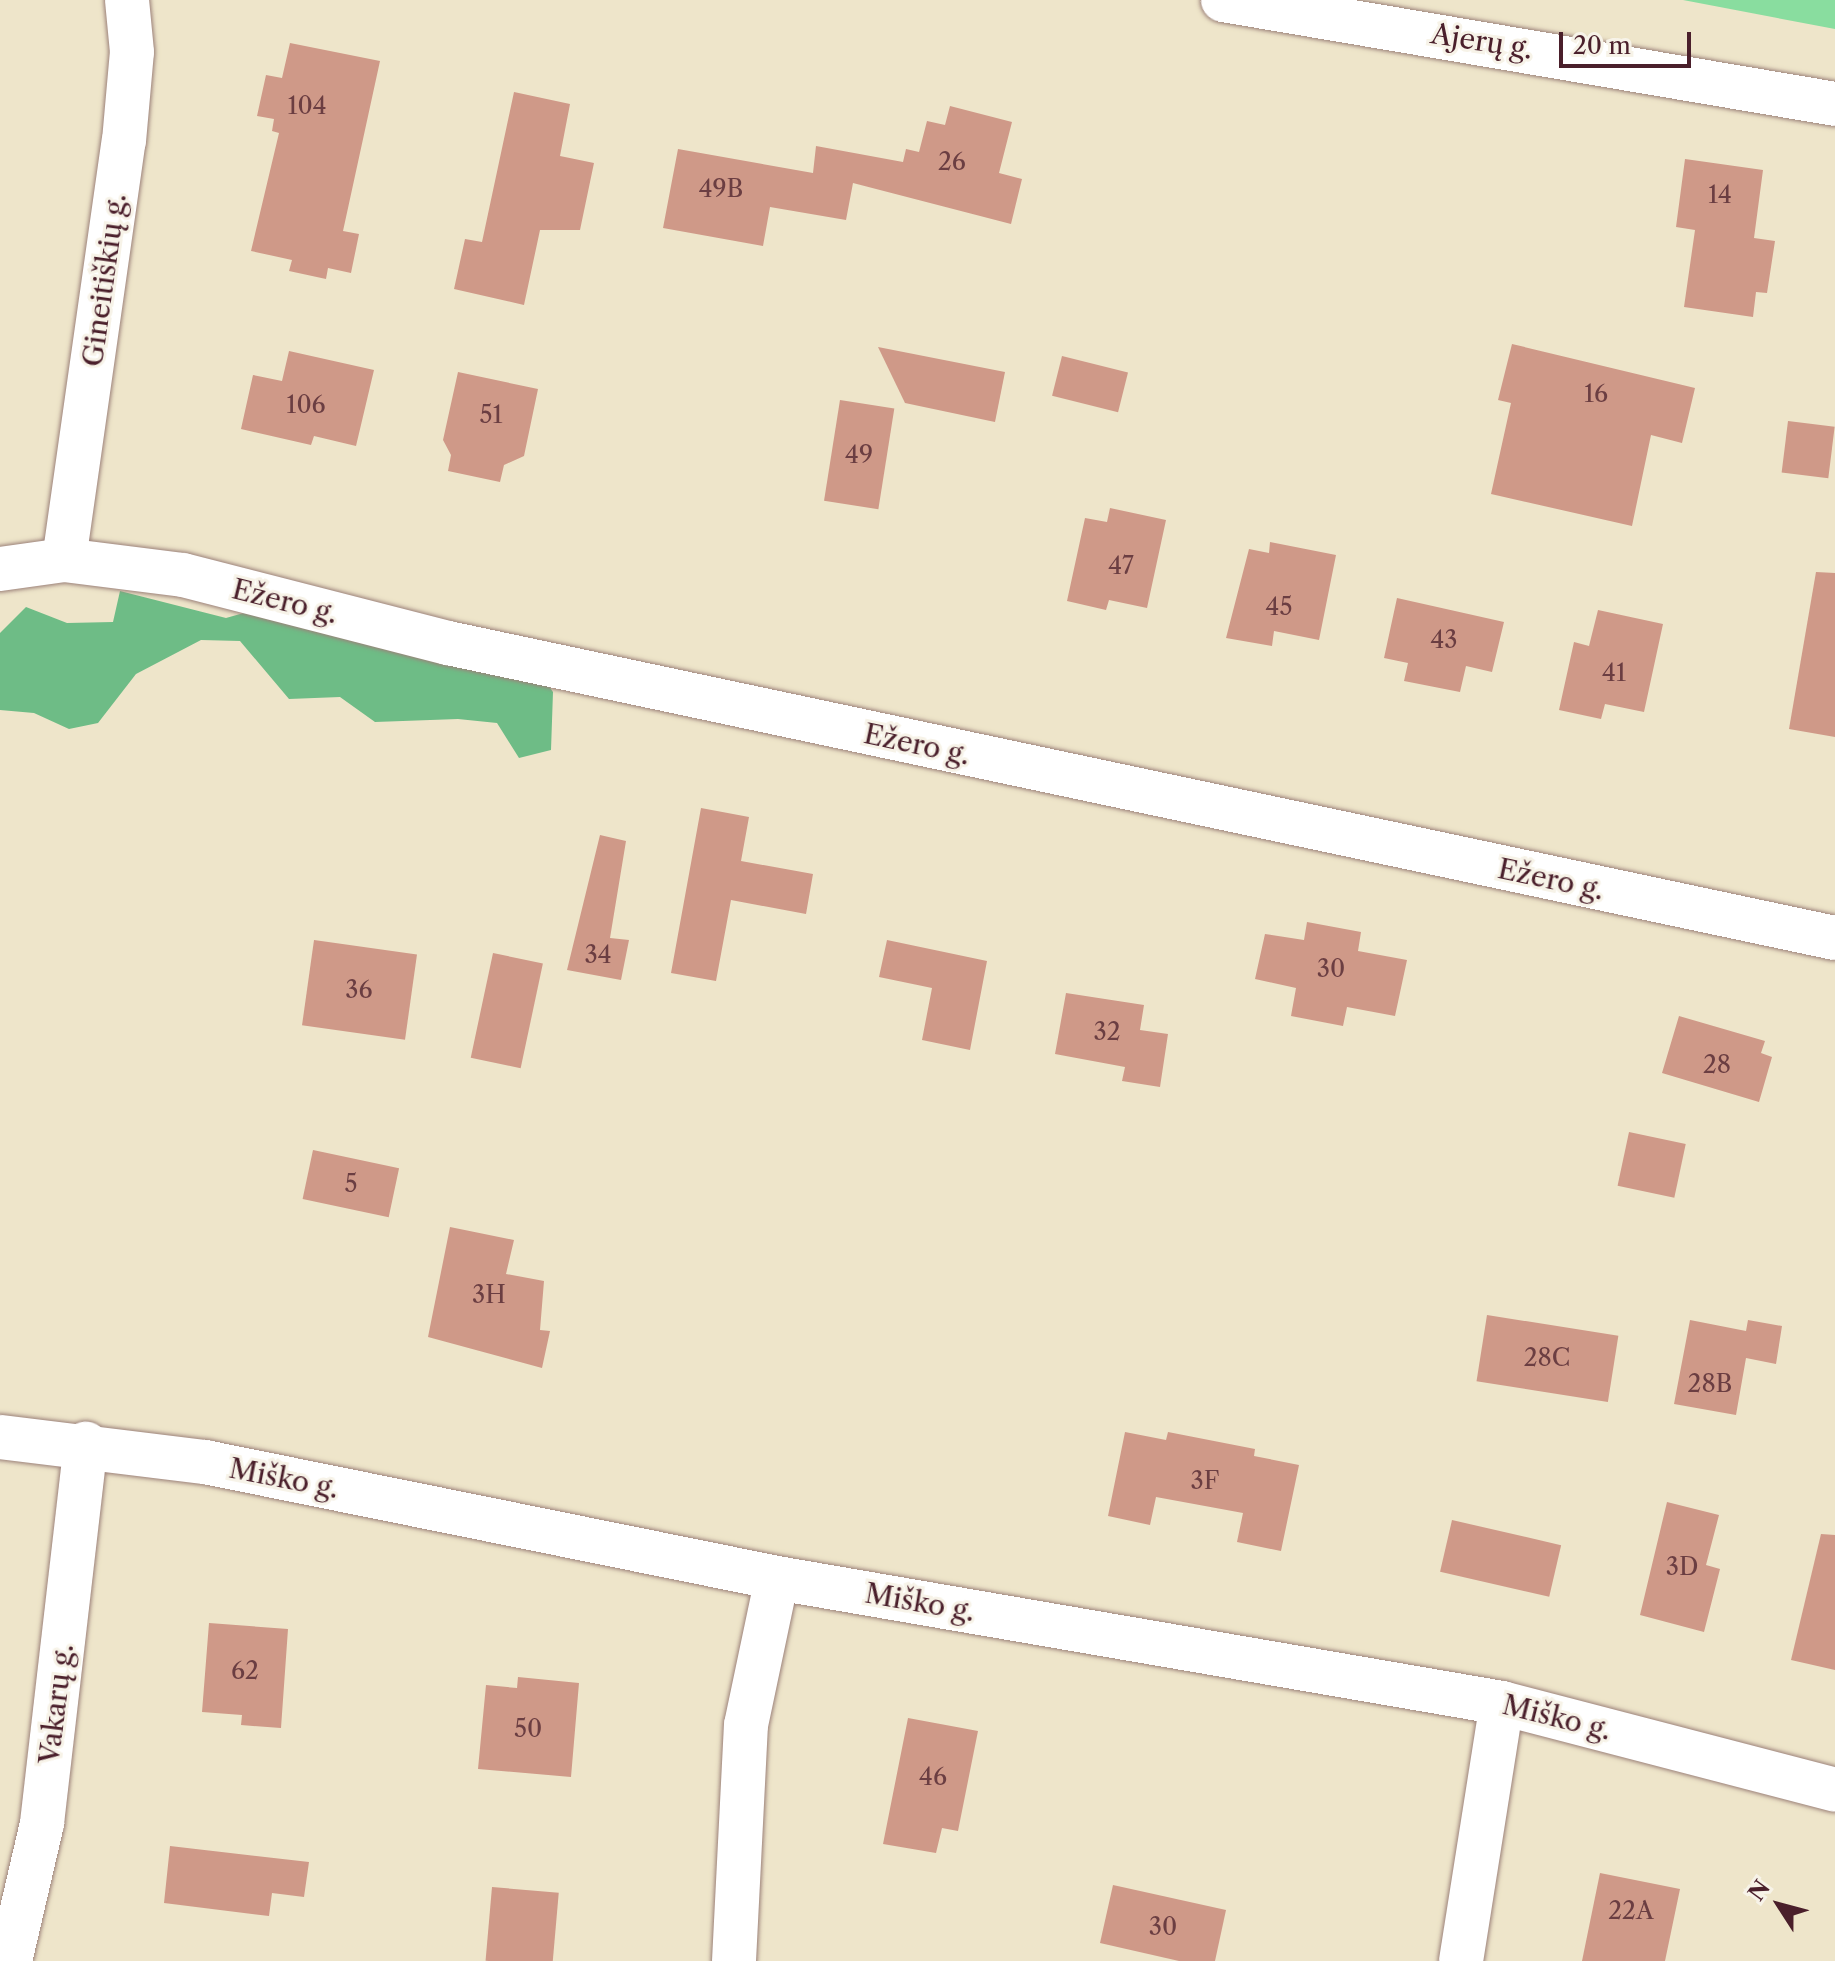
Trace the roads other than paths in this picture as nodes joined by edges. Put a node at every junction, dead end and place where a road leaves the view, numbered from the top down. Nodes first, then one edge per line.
1 (127, 0) edge
2 (1223, 0) edge
3 (1835, 104) edge
4 (64, 560) junction
5 (0, 569) edge
6 (1835, 938) edge
7 (0, 1437) edge
8 (86, 1444) junction
9 (777, 1578) junction
10 (1502, 1703) junction
11 (1835, 1790) edge
12 (10, 1961) edge
13 (734, 1961) edge
14 (1461, 1961) edge

1 - 4 street, Gineitiškių g.
2 - 3 street, Ajerų g.
4 - 5 street, Ežero g.
4 - 6 street, Ežero g.
7 - 8 street, Miško g.
8 - 9 street, Miško g.
8 - 12 street, Vakarų g.
9 - 10 street, Miško g.
9 - 13 street
10 - 11 street, Miško g.
10 - 14 street

